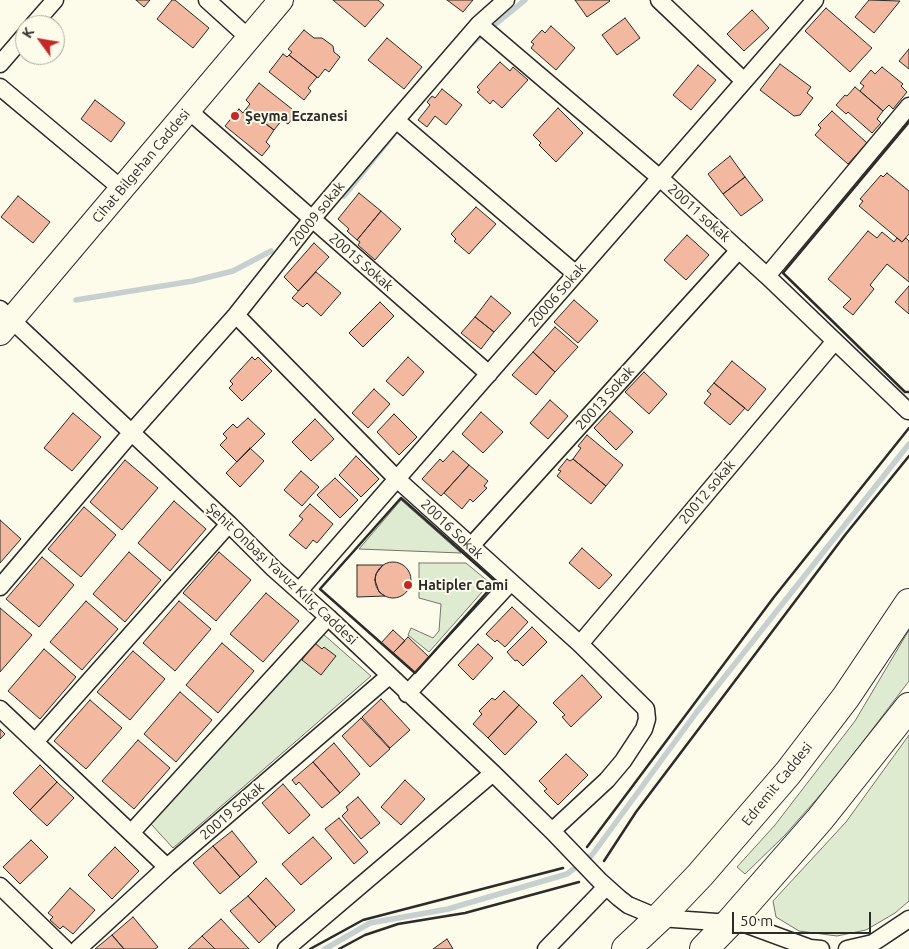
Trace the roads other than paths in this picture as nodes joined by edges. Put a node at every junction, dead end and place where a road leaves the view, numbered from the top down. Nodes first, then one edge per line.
1 (55, 0) edge
2 (207, 0) edge
3 (281, 0) edge
4 (506, 0) edge
5 (659, 0) edge
6 (815, 0) edge
7 (42, 15) edge
8 (480, 24) junction
9 (250, 39) junction
10 (15, 47) edge
11 (0, 64) edge
12 (744, 81) junction
13 (0, 87) edge
14 (909, 106) edge
15 (188, 110) junction
16 (397, 120) junction
17 (660, 178) junction
18 (122, 189) junction
19 (312, 219) junction
20 (739, 250) junction
21 (576, 274) junction
22 (767, 276) junction
23 (236, 315) junction
24 (4, 320) edge
25 (835, 341) junction
26 (489, 374) junction
27 (908, 410) edge
28 (132, 432) junction
29 (398, 478) junction
30 (229, 524) junction
31 (471, 546) junction
32 (510, 582) junction
33 (0, 587) edge
34 (300, 591) junction
35 (909, 603) edge
36 (328, 617) junction
37 (580, 644) junction
38 (389, 676) junction
39 (407, 694) junction
40 (909, 707) edge
41 (0, 709) edge
42 (34, 742) junction
43 (493, 773) junction
44 (552, 831) junction
45 (131, 833) junction
46 (167, 867) junction
47 (603, 884) junction
48 (0, 886) edge
49 (659, 918) junction
50 (909, 918) edge
51 (730, 922) junction
52 (65, 949) edge
53 (78, 949) edge
54 (286, 949) edge
55 (546, 949) edge
56 (626, 949) edge
57 (704, 949) edge
58 (821, 949) edge
59 (847, 949) edge

1 - 7 street
2 - 9 street
3 - 9 main road, Cihat Bilgehan Caddesi
4 - 8 street, 20009 sokak
5 - 12 street
6 - 12 street, 20006 Sokak
8 - 16 street, 20009 sokak
8 - 17 street, 20011 sokak
9 - 15 main road, Cihat Bilgehan Caddesi
10 - 11 street
12 - 17 street, 20006 Sokak
13 - 18 street
14 - 22 street
15 - 18 main road, Cihat Bilgehan Caddesi
15 - 19 street, 20015 Sokak
16 - 19 street, 20009 sokak
16 - 21 street
17 - 20 street, 20011 sokak
17 - 21 street, 20006 Sokak
18 - 24 main road, Cihat Bilgehan Caddesi
19 - 23 street, 20009 sokak
19 - 26 street, 20015 Sokak
20 - 22 street, 20011 sokak
20 - 31 street, 20013 Sokak
21 - 26 street, 20006 Sokak
22 - 25 street, 20011 sokak
23 - 28 street, 20009 sokak
23 - 29 street, 20016 Sokak
24 - 28 street, Şehit Onbaşı Yavuz Kılıç Caddesi
25 - 27 street, 20011 sokak
25 - 37 street, 20012 sokak
26 - 29 street, 20006 Sokak
28 - 30 street, Şehit Onbaşı Yavuz Kılıç Caddesi
28 - 33 street, 20009 sokak
29 - 31 street, 20016 Sokak
29 - 34 street, 20006 Sokak
30 - 34 street, Şehit Onbaşı Yavuz Kılıç Caddesi
30 - 42 street
31 - 32 street, 20016 Sokak
32 - 37 street, 20016 Sokak
32 - 39 street
34 - 36 street, Şehit Onbaşı Yavuz Kılıç Caddesi
35 - 49 highway, Edremit Caddesi
36 - 38 street, Şehit Onbaşı Yavuz Kılıç Caddesi
36 - 45 street
37 - 44 street, 20016 Sokak
38 - 39 street, Şehit Onbaşı Yavuz Kılıç Caddesi
38 - 46 street, 20019 Sokak
39 - 43 street, Şehit Onbaşı Yavuz Kılıç Caddesi
40 - 51 highway
41 - 42 street
42 - 45 street
43 - 44 street, Şehit Onbaşı Yavuz Kılıç Caddesi
43 - 54 street
44 - 47 street, Şehit Onbaşı Yavuz Kılıç Caddesi
45 - 46 street
46 - 53 street, 20019 Sokak
47 - 49 street, Şehit Onbaşı Yavuz Kılıç Caddesi
47 - 55 street
48 - 52 street
49 - 51 street, Şehit Onbaşı Yavuz Kılıç Caddesi
49 - 56 highway, Edremit Caddesi
50 - 59 street
51 - 57 highway
51 - 58 street, Şehit Onbaşı Yavuz Kılıç Caddesi

